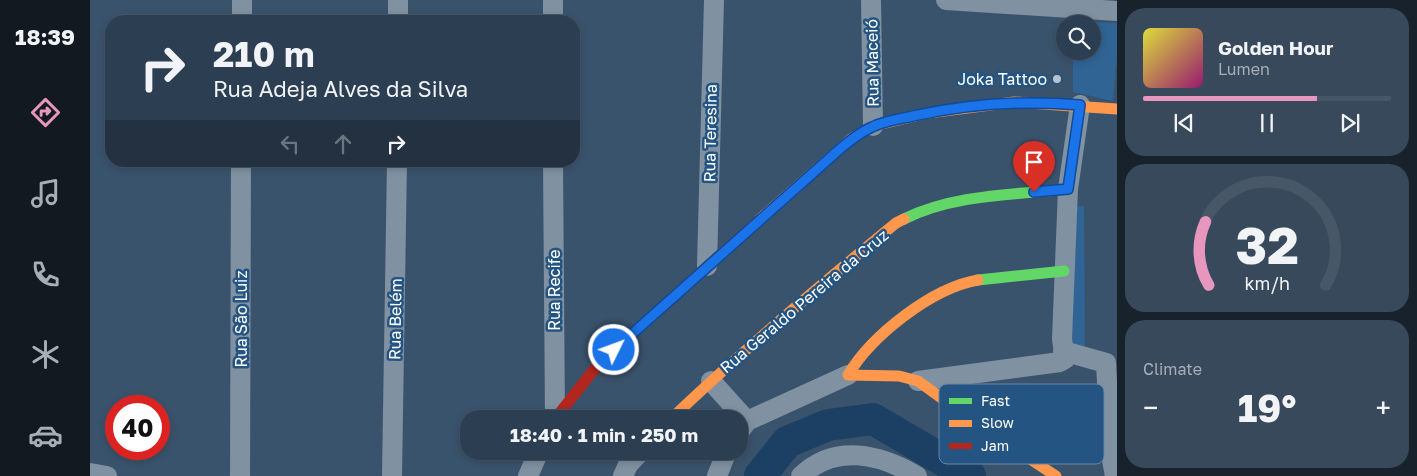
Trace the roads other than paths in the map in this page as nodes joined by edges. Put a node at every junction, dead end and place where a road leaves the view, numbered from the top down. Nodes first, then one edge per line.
1 (242, 0) edge
2 (398, 0) edge
3 (554, 0) edge
4 (714, 0) edge
5 (871, 0) edge
6 (946, 0) edge
7 (1117, 11) edge
8 (242, 15) edge
9 (398, 15) edge
10 (554, 15) edge
11 (1080, 105) junction
12 (1117, 109) edge
13 (873, 126) junction
14 (242, 167) edge
15 (397, 167) edge
16 (553, 167) edge
17 (1068, 189) junction
18 (707, 266) junction
19 (1064, 271) junction
20 (1062, 356) junction
21 (856, 374) junction
22 (711, 381) junction
23 (918, 381) junction
24 (939, 396) edge
25 (555, 410) edge
26 (562, 410) edge
27 (680, 410) edge
28 (731, 410) edge
29 (748, 425) edge
30 (537, 460) edge
31 (633, 460) edge
32 (723, 460) edge
33 (1038, 464) edge
34 (90, 473) edge
35 (533, 474) edge
36 (107, 476) edge
37 (240, 476) edge
38 (392, 476) edge
39 (623, 476) edge
40 (717, 476) edge
41 (801, 476) edge
42 (917, 476) edge
43 (1056, 476) edge
44 (1115, 476) edge

1 - 8 street
2 - 9 street
3 - 10 street
4 - 18 street, Rua Teresina
5 - 13 street, Rua Maceió
6 - 7 street
11 - 12 street
11 - 13 street
11 - 17 street
13 - 18 street
14 - 37 street, Rua São Luiz
15 - 38 street, Rua Belém
16 - 25 street, Rua Recife
17 - 19 street
17 - 22 street, Rua Geraldo Pereira da Cruz
18 - 26 street
19 - 20 street
19 - 21 street
20 - 23 street
20 - 44 street
21 - 23 street
21 - 29 street
22 - 27 street, Rua Geraldo Pereira da Cruz
22 - 28 street
23 - 24 street
30 - 35 street
31 - 39 street
32 - 40 street
33 - 43 street
34 - 36 street
41 - 42 street

